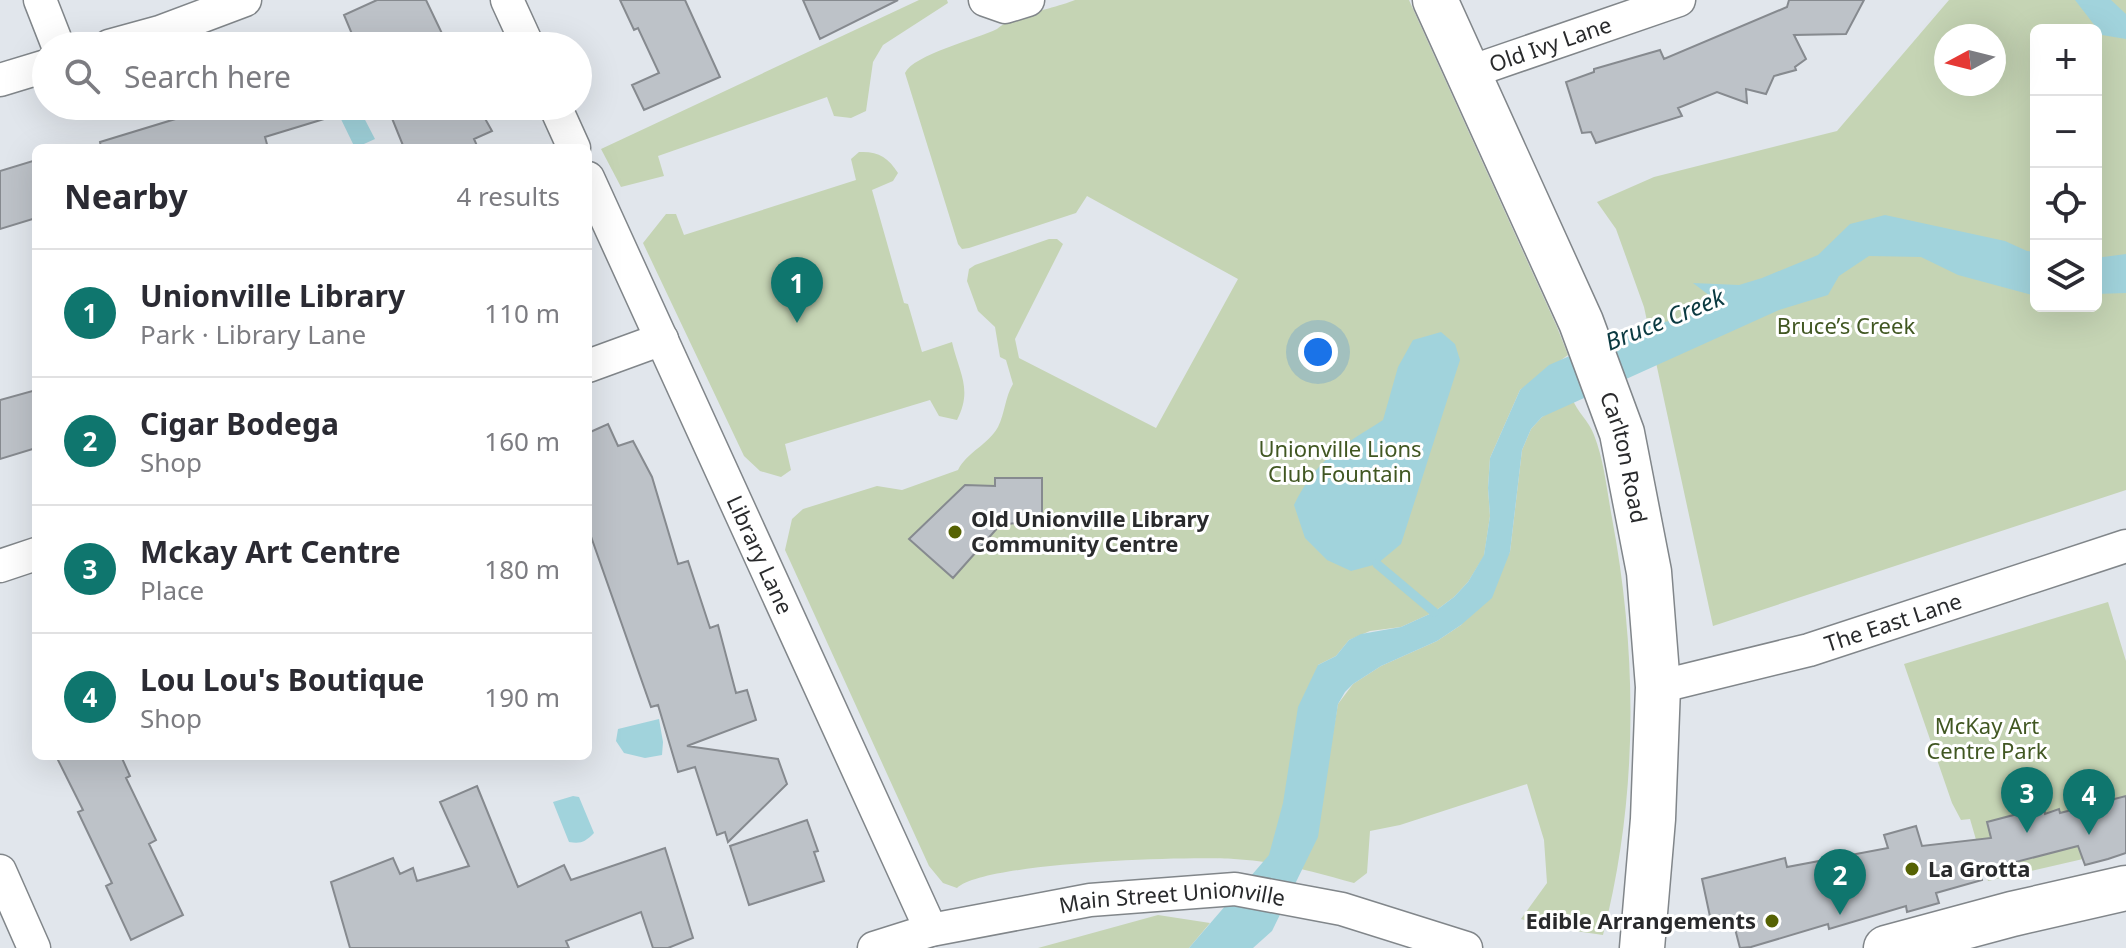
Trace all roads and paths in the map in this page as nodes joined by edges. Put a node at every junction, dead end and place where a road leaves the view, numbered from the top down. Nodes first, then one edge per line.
1 (40, 0) edge
2 (245, 0) edge
3 (507, 0) edge
4 (985, 0) edge
5 (1028, 0) edge
6 (1435, 0) edge
7 (1679, 0) edge
8 (53, 32) edge
9 (160, 32) edge
10 (522, 32) edge
11 (32, 70) edge
12 (1467, 73) junction
13 (0, 80) edge
14 (561, 120) edge
15 (572, 144) edge
16 (592, 187) edge
17 (662, 339) junction
18 (592, 365) edge
19 (2126, 546) edge
20 (32, 555) edge
21 (0, 566) edge
22 (1658, 687) junction
23 (0, 871) edge
24 (2126, 888) edge
25 (931, 930) junction
26 (34, 948) edge
27 (874, 948) edge
28 (1466, 948) edge
29 (1642, 948) edge
30 (1886, 948) edge

1 - 8 street
2 - 9 street
3 - 10 street
4 - 5 street
6 - 12 main road, Carlton Road
7 - 12 street, Old Ivy Lane
11 - 13 street
12 - 22 main road, Carlton Road
14 - 15 street
16 - 17 street, Library Lane
17 - 18 street
17 - 25 street, Library Lane
19 - 22 street, The East Lane
20 - 21 street
22 - 29 main road, Carlton Road
23 - 26 street
24 - 30 main road
25 - 27 street, Main Street Unionville
25 - 28 street, Main Street Unionville

